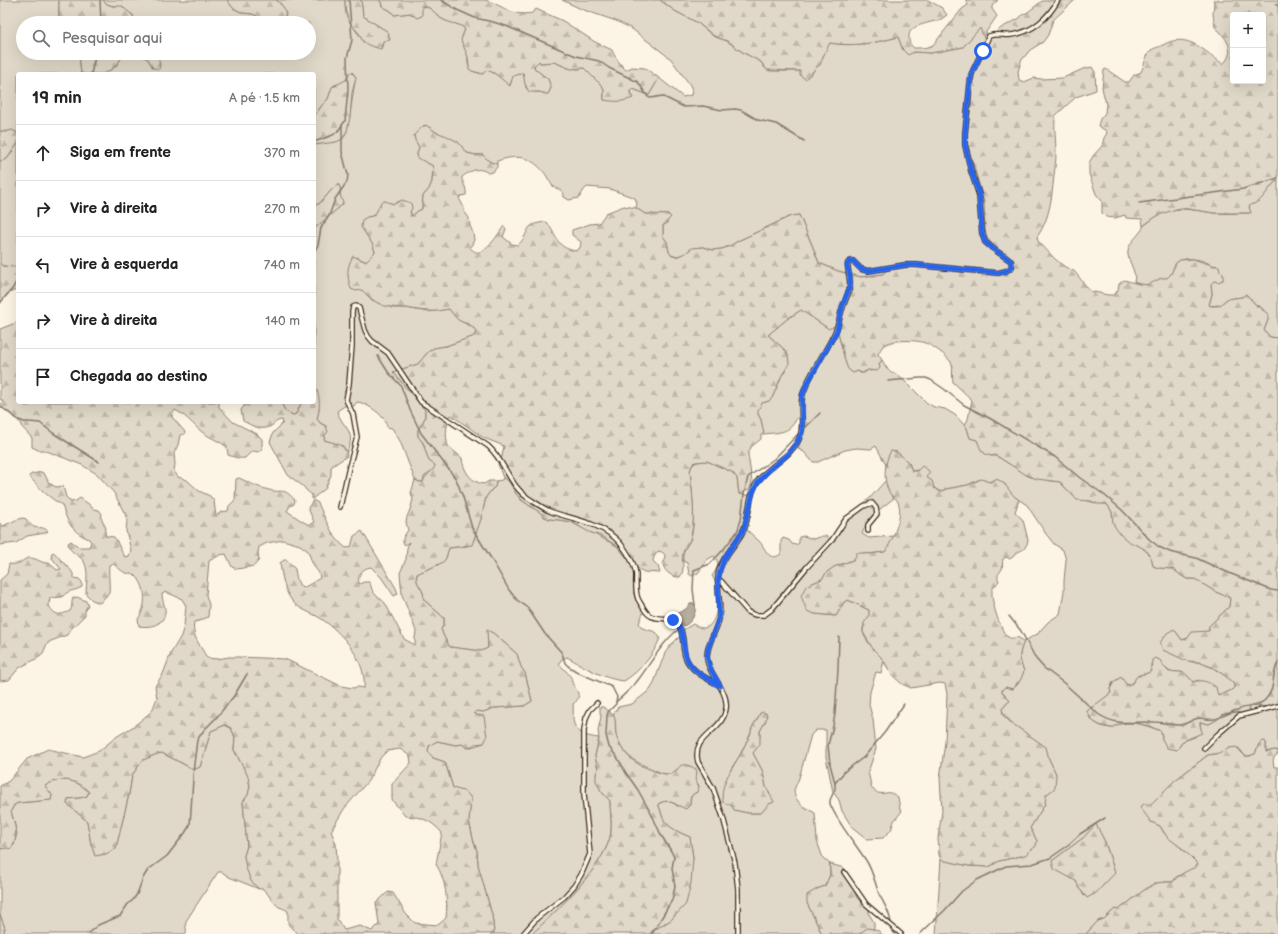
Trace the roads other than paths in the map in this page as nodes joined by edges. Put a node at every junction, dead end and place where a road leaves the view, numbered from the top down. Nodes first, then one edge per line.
1 (1058, 0) edge
2 (340, 507) dead end
3 (868, 531) dead end
4 (718, 582) junction
5 (720, 686) junction
6 (597, 703) dead end
7 (1278, 706) edge
8 (1204, 748) dead end
9 (844, 872) dead end
10 (523, 934) edge
11 (738, 934) edge
12 (901, 934) edge

1 - 4 street
2 - 5 street
3 - 4 street
4 - 5 street
5 - 11 street
6 - 10 street
7 - 8 street
9 - 12 street

